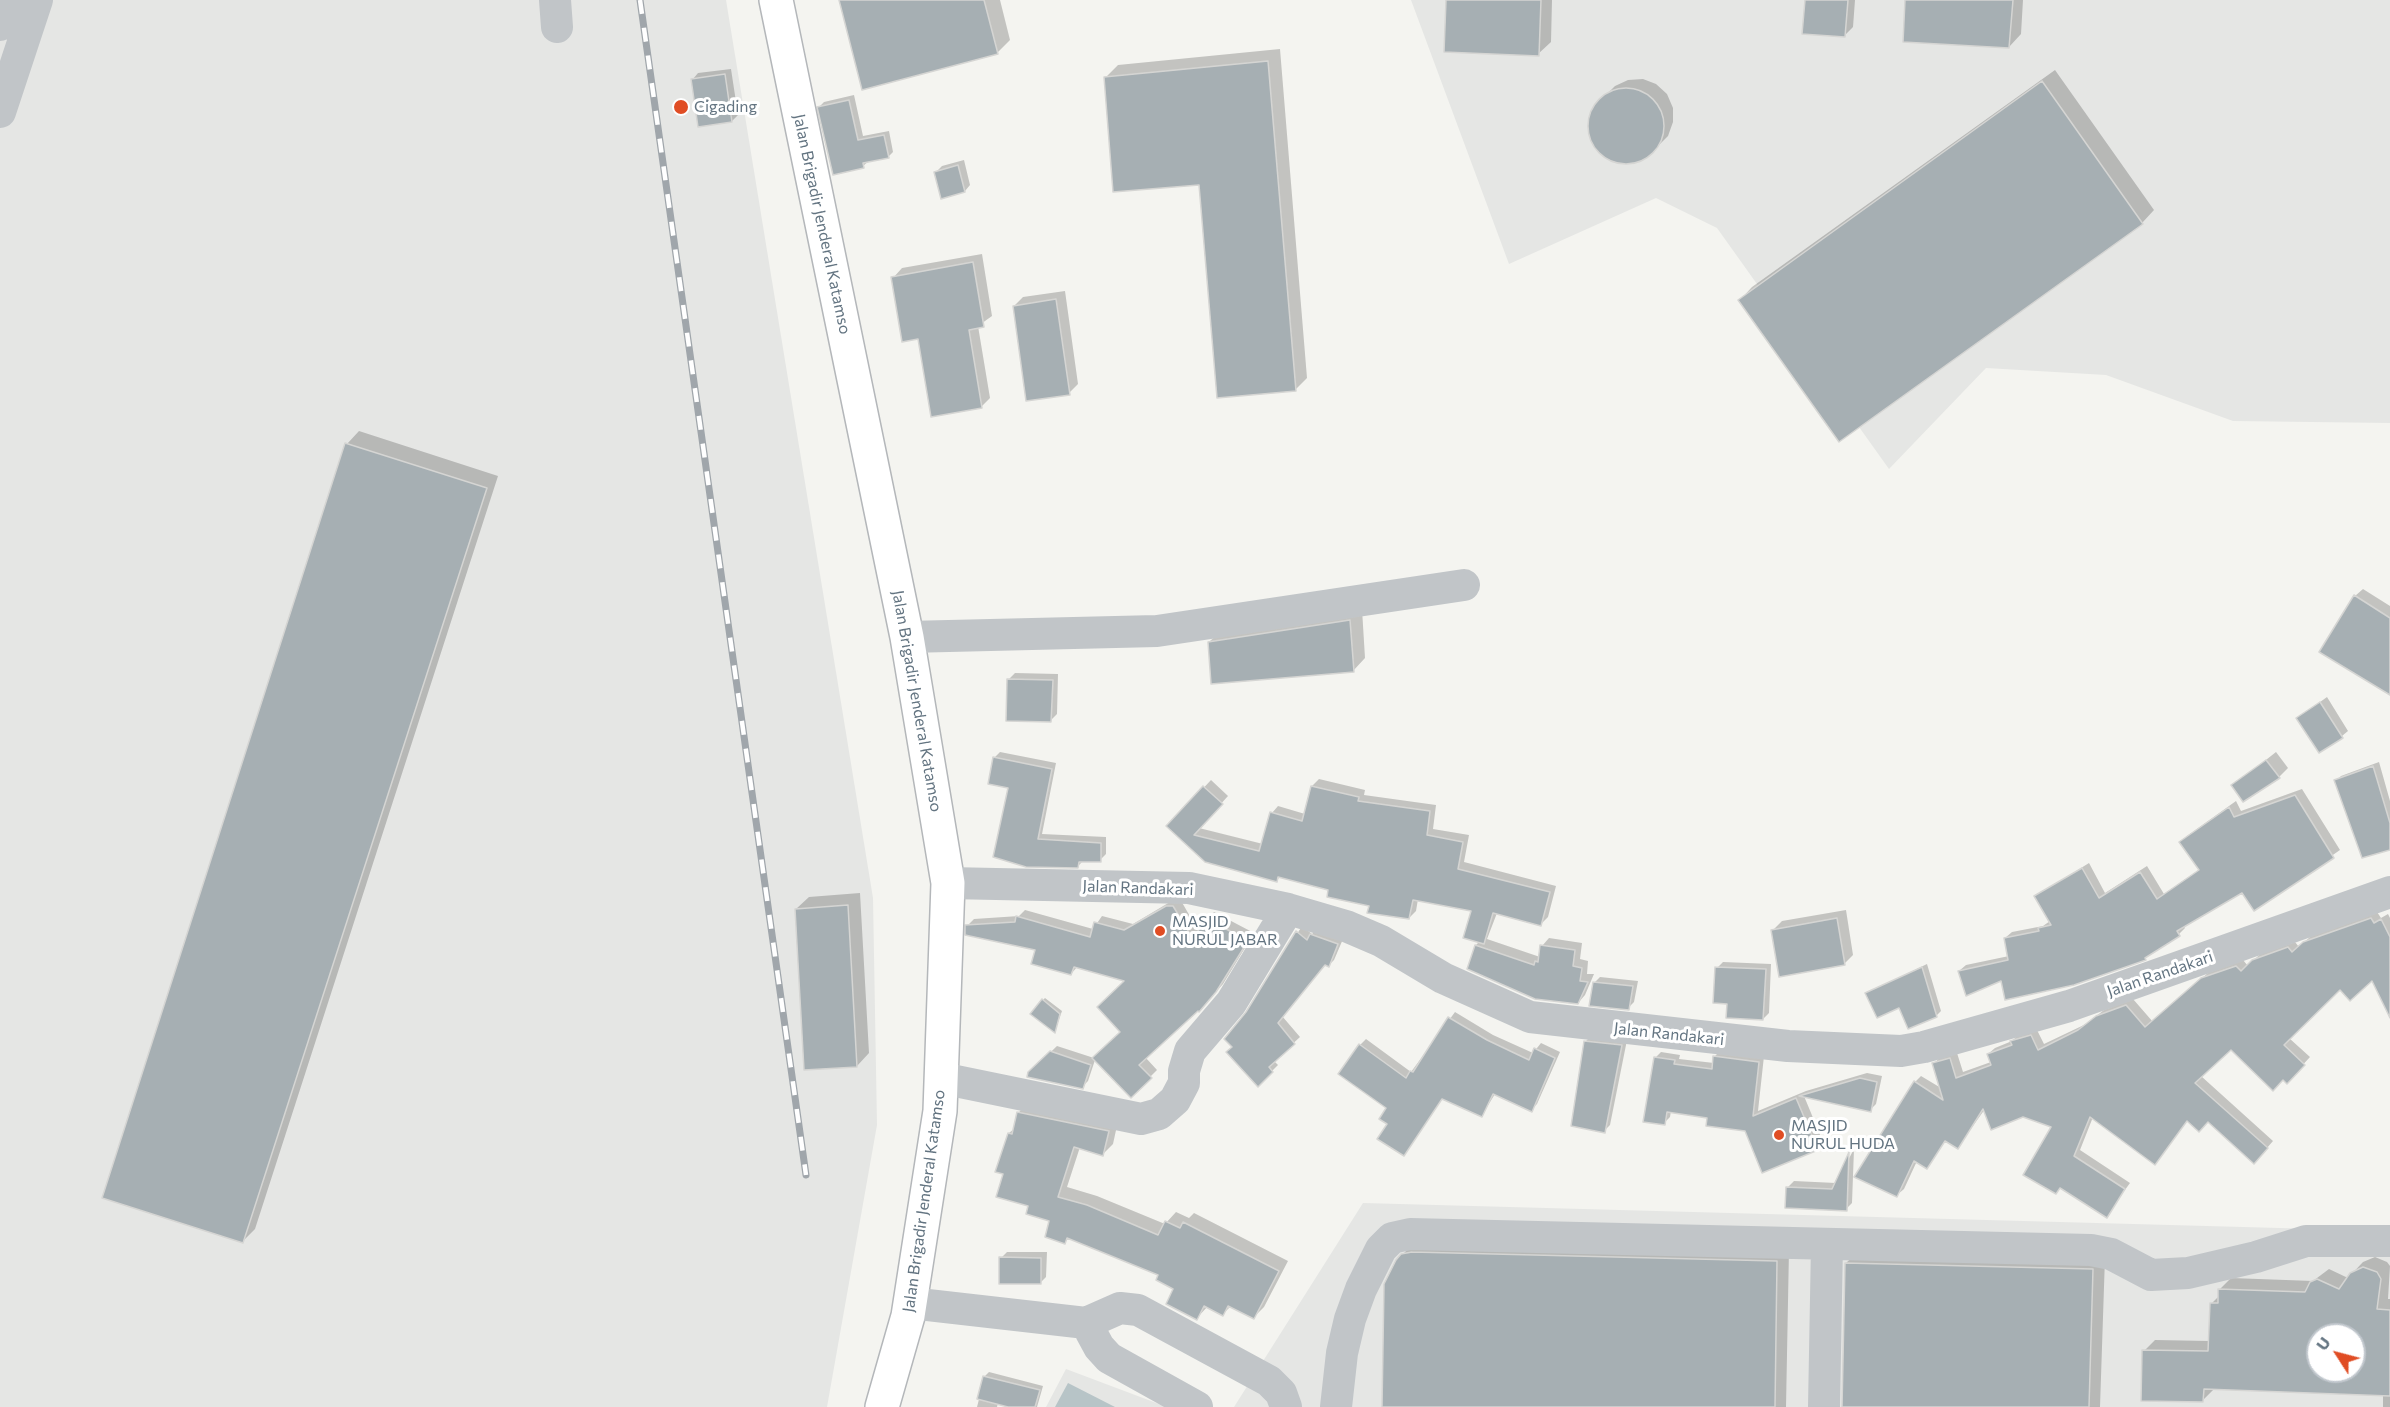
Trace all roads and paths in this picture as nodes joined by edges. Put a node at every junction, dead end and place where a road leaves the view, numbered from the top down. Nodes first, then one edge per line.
1 (8, 0) edge
2 (37, 0) edge
3 (776, 0) edge
4 (0, 25) edge
5 (0, 112) edge
6 (1464, 585) dead end
7 (907, 637) junction
8 (948, 883) junction
9 (2390, 892) edge
10 (1288, 909) junction
11 (941, 1078) junction
12 (2390, 1241) edge
13 (1827, 1244) junction
14 (910, 1304) junction
15 (1086, 1323) junction
16 (882, 1407) edge
17 (1197, 1407) edge
18 (1286, 1407) edge
19 (1336, 1407) edge
20 (1824, 1407) edge

1 - 4 street
2 - 5 street
3 - 7 highway, Jalan Brigadir Jenderal Katamso
6 - 7 street
7 - 8 highway, Jalan Brigadir Jenderal Katamso
8 - 10 street, Jalan Randakari
8 - 11 highway, Jalan Brigadir Jenderal Katamso
9 - 10 street, Jalan Randakari
10 - 11 street
11 - 14 highway, Jalan Brigadir Jenderal Katamso
12 - 13 street
13 - 19 street
13 - 20 street
14 - 15 street
14 - 16 highway, Jalan Brigadir Jenderal Katamso
15 - 17 street
15 - 18 street

